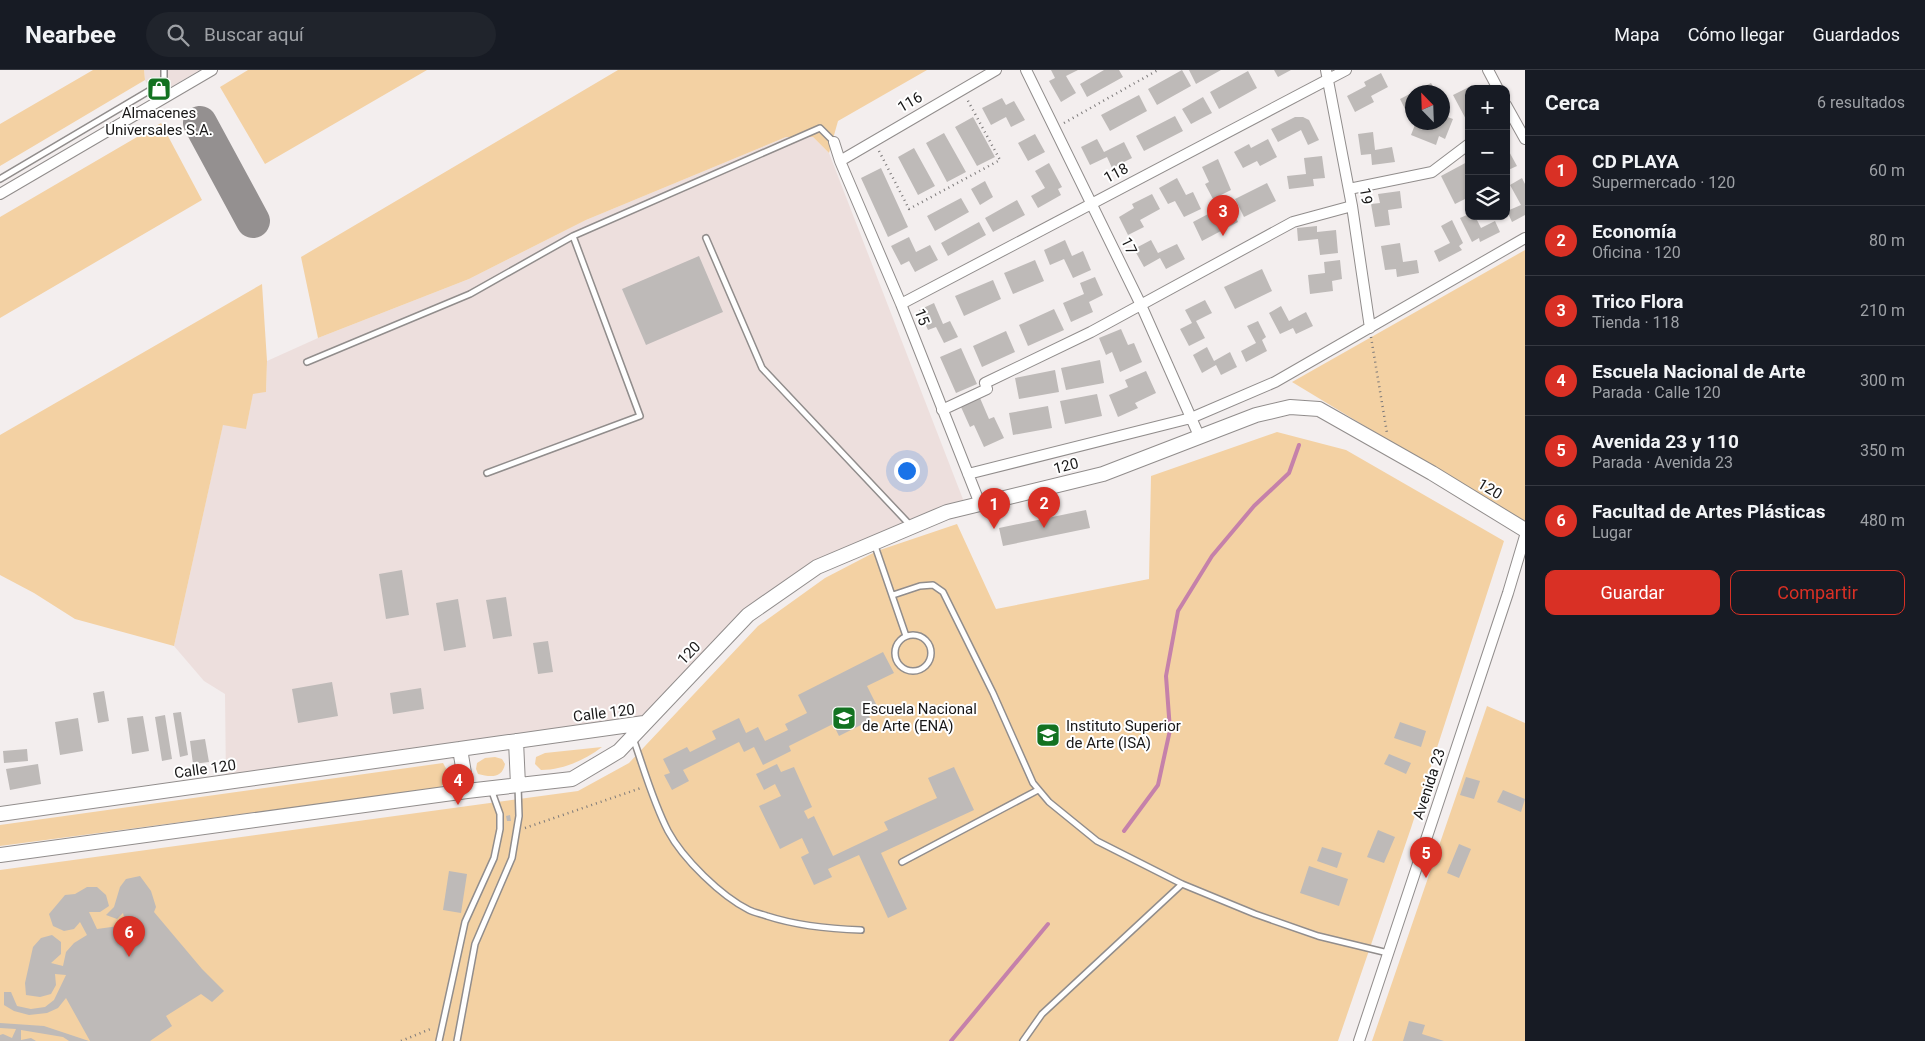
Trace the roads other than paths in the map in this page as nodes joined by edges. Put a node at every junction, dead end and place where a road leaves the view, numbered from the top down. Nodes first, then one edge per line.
1 (164, 70) edge
2 (212, 70) edge
3 (996, 70) edge
4 (1026, 70) edge
5 (1346, 70) edge
6 (1488, 70) edge
7 (1328, 74) edge
8 (1496, 85) edge
9 (1510, 114) edge
10 (1525, 139) edge
11 (834, 142) joint
12 (1465, 147) edge
13 (840, 161) junction
14 (0, 179) edge
15 (1349, 188) junction
16 (0, 194) edge
17 (1091, 203) junction
18 (1352, 206) junction
19 (573, 236) junction
20 (706, 238) dead end
21 (1525, 238) edge
22 (900, 304) junction
23 (1141, 305) junction
24 (1370, 328) junction
25 (307, 362) dead end
26 (942, 410) junction
27 (1191, 418) junction
28 (1200, 438) junction
29 (487, 473) dead end
30 (968, 474) junction
31 (980, 504) junction
32 (911, 527) junction
33 (1525, 530) edge
34 (1525, 536) edge
35 (873, 543) junction
36 (892, 595) junction
37 (906, 636) junction
38 (644, 723) junction
39 (632, 735) junction
40 (516, 741) junction
41 (460, 749) junction
42 (518, 786) junction
43 (491, 788) junction
44 (1038, 790) junction
45 (467, 791) junction
46 (1, 811) edge
47 (0, 855) edge
48 (902, 862) dead end
49 (1182, 884) junction
50 (862, 930) dead end
51 (1389, 953) junction
52 (439, 1041) edge
53 (457, 1041) edge
54 (1023, 1041) edge
55 (1359, 1041) edge

1 - 14 lane
2 - 16 street
3 - 13 street, 116
4 - 17 street, 17
5 - 7 street, 118
6 - 8 street
7 - 15 street, 19
7 - 17 street, 118
9 - 10 street
11 - 13 street, 15
11 - 19 lane
12 - 15 street
13 - 22 street, 15
15 - 18 street, 19
17 - 22 street, 118
17 - 23 street, 17
18 - 23 street
18 - 24 street, 19
19 - 25 lane
19 - 29 lane
20 - 32 lane
21 - 24 street, 120
22 - 26 street, 15
23 - 26 street
23 - 27 street, 17
24 - 27 street, 120
26 - 30 street, 15
27 - 28 street, 17
27 - 30 street, 120
28 - 31 main road, 120
28 - 33 main road, 120
30 - 31 street, 15
31 - 32 main road, 120
32 - 35 main road, 120
34 - 51 street, Avenida 23
35 - 36 lane
35 - 38 main road, 120
36 - 37 lane
36 - 44 lane
37 - 37 lane
38 - 39 main road, Calle 120
38 - 40 main road, Calle 120
39 - 42 main road, Calle 120
39 - 50 lane
40 - 41 main road, Calle 120
40 - 42 main road
41 - 45 main road
41 - 46 main road, Calle 120
42 - 43 main road, Calle 120
42 - 53 lane
43 - 45 main road, Calle 120
43 - 52 lane
44 - 48 lane
44 - 49 lane
45 - 47 main road, Calle 120
49 - 51 lane
49 - 54 lane
51 - 55 street, Avenida 23

